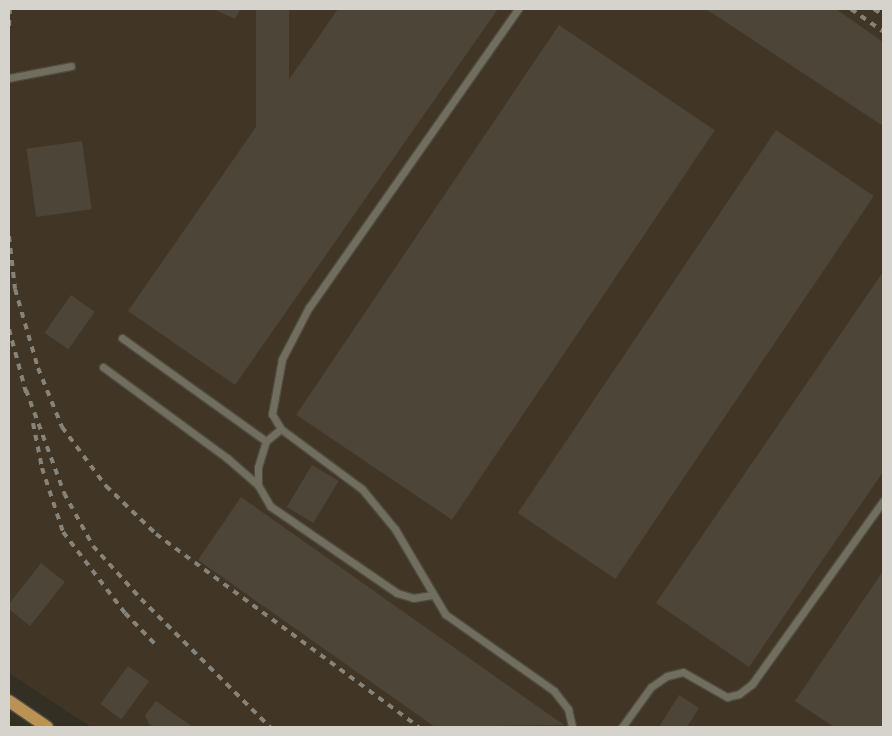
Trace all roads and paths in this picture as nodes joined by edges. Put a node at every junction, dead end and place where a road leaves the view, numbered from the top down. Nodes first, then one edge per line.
1 (518, 9) edge
2 (71, 66) dead end
3 (9, 78) edge
4 (122, 338) dead end
5 (103, 367) dead end
6 (281, 429) junction
7 (266, 441) junction
8 (258, 485) junction
9 (883, 500) edge
10 (431, 595) junction
11 (9, 701) edge
12 (47, 727) edge
13 (572, 727) edge
14 (622, 727) edge

1 - 6 lane
2 - 3 lane
4 - 7 lane
5 - 8 lane
6 - 7 lane
6 - 10 lane
7 - 8 lane
8 - 10 lane
9 - 14 lane
10 - 13 lane
11 - 12 main road

